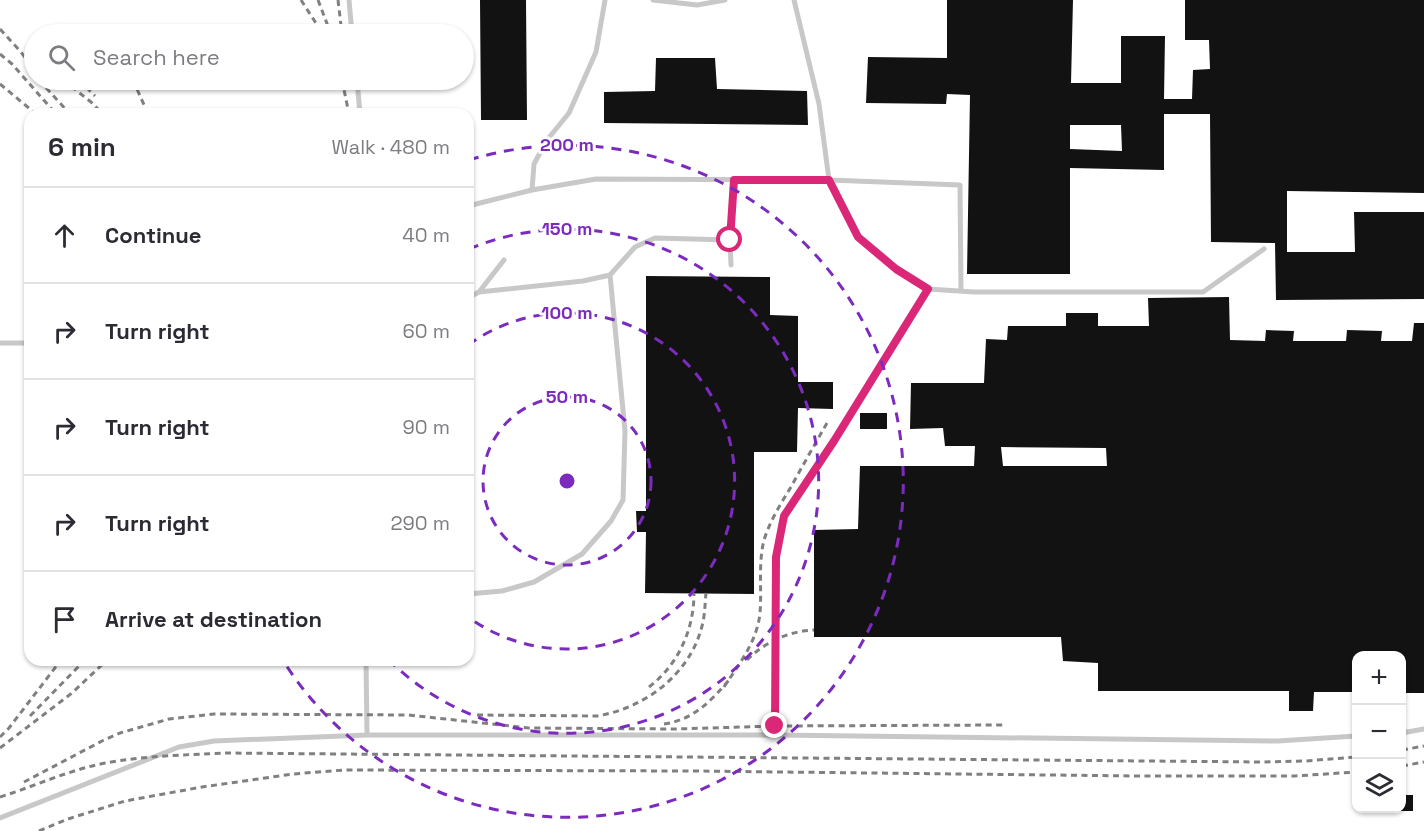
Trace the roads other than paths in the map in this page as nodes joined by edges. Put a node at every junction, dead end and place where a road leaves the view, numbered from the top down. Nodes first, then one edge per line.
1 (349, 0) edge
2 (605, 0) edge
3 (653, 0) edge
4 (725, 0) edge
5 (794, 0) edge
6 (351, 24) edge
7 (358, 90) edge
8 (359, 108) edge
9 (734, 180) junction
10 (829, 180) junction
11 (532, 190) junction
12 (474, 204) edge
13 (730, 240) junction
14 (1264, 249) dead end
15 (504, 260) dead end
16 (730, 265) dead end
17 (610, 275) junction
18 (928, 289) junction
19 (961, 291) junction
20 (479, 292) junction
21 (474, 295) edge
22 (0, 343) edge
23 (24, 343) edge
24 (474, 593) edge
25 (366, 666) edge
26 (1424, 729) edge
27 (1406, 732) edge
28 (367, 735) junction
29 (775, 735) junction
30 (1352, 736) edge
31 (0, 818) edge

1 - 6 lane
2 - 11 lane
3 - 4 lane
5 - 10 lane
7 - 8 lane
9 - 10 lane
9 - 11 lane
9 - 13 lane
10 - 18 lane
10 - 19 lane
11 - 12 lane
13 - 16 lane
13 - 17 lane
14 - 19 lane
15 - 20 lane
17 - 20 lane
17 - 24 lane
18 - 19 lane
18 - 29 lane
20 - 21 lane
22 - 23 lane
25 - 28 lane
26 - 27 lane
28 - 29 lane
28 - 31 lane
29 - 30 lane

